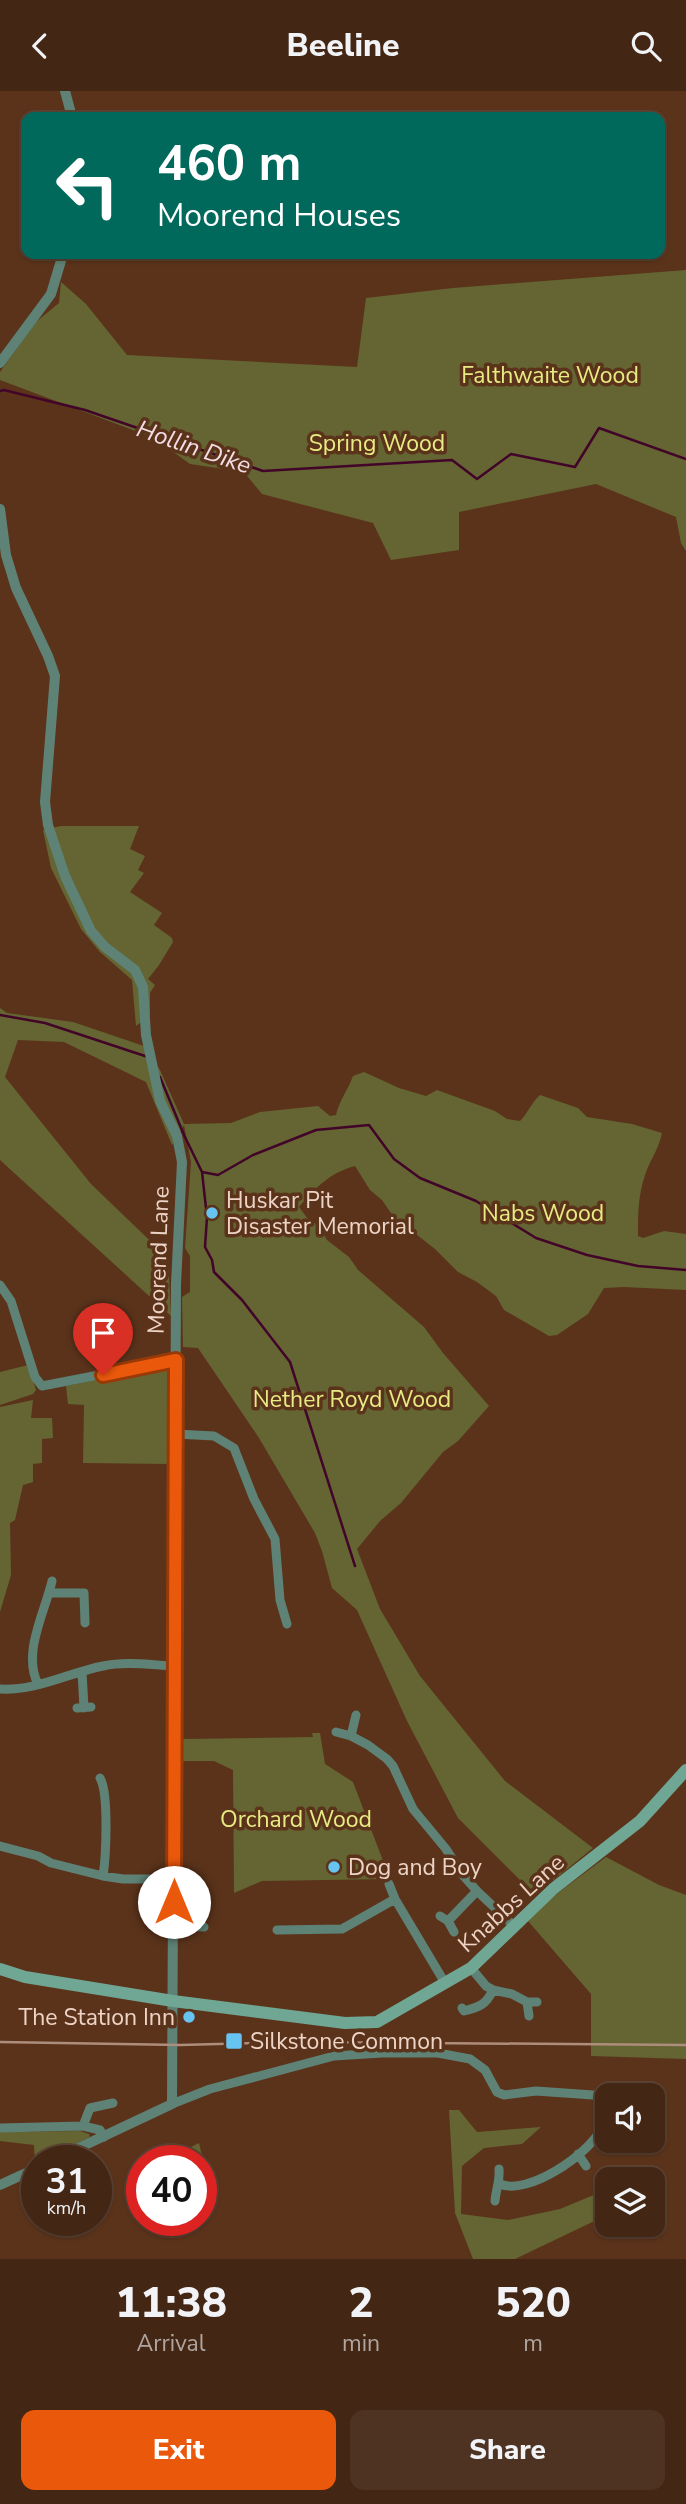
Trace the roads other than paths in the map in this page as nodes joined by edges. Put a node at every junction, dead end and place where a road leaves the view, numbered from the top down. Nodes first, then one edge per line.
1 (65, 91) edge
2 (71, 112) edge
3 (62, 259) edge
4 (0, 363) edge
5 (0, 509) edge
6 (0, 1285) edge
7 (176, 1360) junction
8 (176, 1434) junction
9 (52, 1581) dead end
10 (49, 1593) junction
11 (85, 1623) dead end
12 (287, 1623) dead end
13 (175, 1666) junction
14 (82, 1672) junction
15 (38, 1684) junction
16 (0, 1689) edge
17 (84, 1708) dead end
18 (356, 1715) dead end
19 (337, 1732) dead end
20 (351, 1737) junction
21 (686, 1770) edge
22 (100, 1778) dead end
23 (0, 1846) edge
24 (103, 1876) junction
25 (174, 1879) junction
26 (389, 1884) dead end
27 (477, 1891) junction
28 (395, 1899) junction
29 (173, 1926) junction
30 (514, 1926) junction
31 (204, 1927) dead end
32 (277, 1930) dead end
33 (454, 1932) dead end
34 (471, 1968) junction
35 (0, 1969) edge
36 (446, 1983) junction
37 (493, 1990) junction
38 (173, 2001) junction
39 (462, 2008) dead end
40 (528, 2015) dead end
41 (595, 2094) edge
42 (115, 2103) dead end
43 (172, 2104) junction
44 (83, 2126) junction
45 (0, 2128) edge
46 (595, 2136) edge
47 (104, 2137) junction
48 (86, 2145) edge
49 (578, 2154) junction
50 (586, 2166) dead end
51 (499, 2169) dead end
52 (21, 2175) edge
53 (500, 2184) junction
54 (0, 2185) edge
55 (495, 2201) dead end

1 - 2 street
3 - 4 street
5 - 7 street, Moorend Lane
6 - 7 street
7 - 8 street, Moorend Lane
8 - 12 street
8 - 13 street, Moorend Lane
9 - 10 street
10 - 11 street
10 - 15 street
13 - 14 street
13 - 25 street, Moorend Lane
14 - 15 street
14 - 17 street
15 - 16 street
18 - 20 street
19 - 20 street
20 - 27 street
21 - 30 main road, Knabbs Lane
22 - 24 street
23 - 24 street
24 - 25 street
25 - 29 street, Moorend Lane
26 - 28 street
27 - 30 street
27 - 33 street
28 - 32 street
28 - 36 street
29 - 31 street
29 - 38 street, Moorend Lane
30 - 34 main road, Knabbs Lane
34 - 36 main road, Knabbs Lane
34 - 37 street
35 - 38 main road, Knabbs Lane
36 - 38 main road, Knabbs Lane
37 - 39 street
37 - 40 street
38 - 43 street, Moorend Lane
41 - 43 street
42 - 44 street
43 - 47 street
44 - 45 street
44 - 47 street
46 - 49 street
47 - 48 street
49 - 50 street
49 - 53 street
51 - 53 street
52 - 54 street
53 - 55 street

